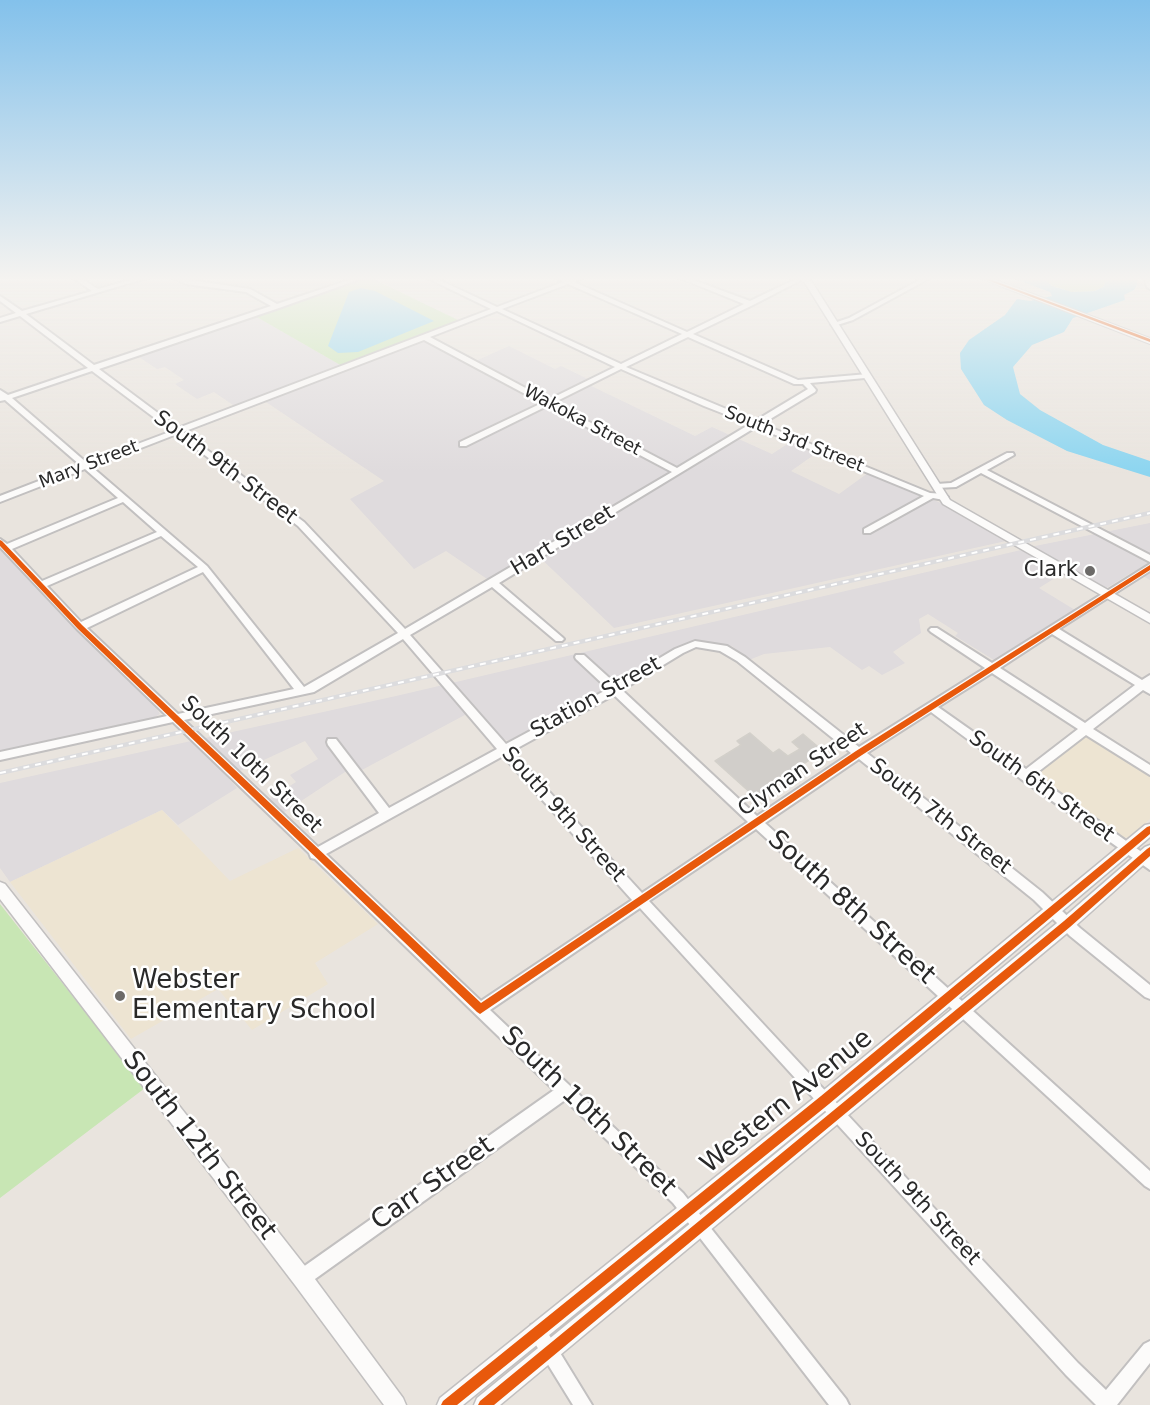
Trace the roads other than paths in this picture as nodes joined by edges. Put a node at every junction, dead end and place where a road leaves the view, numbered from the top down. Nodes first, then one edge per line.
1 (59, 343) edge
2 (169, 343) edge
3 (410, 343) edge
4 (434, 343) edge
5 (569, 343) edge
6 (672, 343) edge
7 (709, 343) edge
8 (845, 343) edge
9 (621, 367) junction
10 (92, 368) junction
11 (865, 376) junction
12 (806, 381) junction
13 (2, 396) edge
14 (547, 403) junction
15 (755, 424) junction
16 (177, 432) junction
17 (463, 444) dead end
18 (1010, 455) dead end
19 (84, 466) junction
20 (981, 470) junction
21 (676, 471) junction
22 (938, 486) junction
23 (931, 496) junction
24 (944, 497) junction
25 (0, 499) edge
26 (124, 499) junction
27 (867, 531) dead end
28 (164, 532) junction
29 (3, 545) edge
30 (1150, 559) edge
31 (1150, 567) edge
32 (204, 568) junction
33 (492, 582) junction
34 (42, 585) junction
35 (1107, 594) junction
36 (1150, 619) edge
37 (80, 627) junction
38 (934, 630) dead end
39 (1053, 630) junction
40 (405, 635) junction
41 (559, 639) dead end
42 (723, 648) joint
43 (580, 657) dead end
44 (994, 667) junction
45 (1148, 685) edge
46 (301, 690) junction
47 (615, 690) junction
48 (932, 708) junction
49 (177, 718) junction
50 (1087, 729) junction
51 (332, 742) dead end
52 (504, 750) junction
53 (859, 753) junction
54 (0, 756) edge
55 (1150, 771) edge
56 (1025, 776) junction
57 (386, 813) junction
58 (757, 823) junction
59 (1150, 829) edge
60 (315, 854) junction
61 (1142, 856) edge
62 (0, 888) edge
63 (641, 901) junction
64 (1054, 911) junction
65 (1067, 924) junction
66 (1150, 993) edge
67 (949, 996) junction
68 (480, 1009) junction
69 (963, 1009) junction
70 (565, 1091) junction
71 (825, 1100) junction
72 (838, 1114) junction
73 (1150, 1181) edge
74 (687, 1209) junction
75 (702, 1226) junction
76 (302, 1278) junction
77 (537, 1331) junction
78 (1150, 1350) edge
79 (550, 1352) junction
80 (1106, 1404) edge
81 (396, 1405) edge
82 (447, 1405) edge
83 (484, 1405) edge
84 (583, 1405) edge
85 (840, 1405) edge

1 - 10 street, South 9th Street
2 - 10 street
3 - 16 street, Mary Street
4 - 14 street, Wakoka Street
5 - 9 street, South 3rd Street
6 - 9 street
7 - 12 street
8 - 11 street
9 - 14 street
9 - 15 street, South 3rd Street
10 - 13 street
10 - 16 street, South 9th Street
11 - 12 street
11 - 22 street
12 - 15 street, Hart Street
13 - 19 street
14 - 17 street
14 - 21 street, Wakoka Street
15 - 21 street, Hart Street
15 - 23 street, South 3rd Street
16 - 19 street, Mary Street
16 - 40 street, South 9th Street
18 - 20 street
19 - 25 street, Mary Street
19 - 26 street
20 - 22 street
20 - 30 street
21 - 33 street, Hart Street
22 - 24 street
23 - 24 street, South 3rd Street
23 - 27 street
24 - 35 street
26 - 28 street
26 - 29 street
28 - 32 street
28 - 34 street
29 - 34 street, South 10th Street
31 - 35 street, Clyman Street
32 - 37 street
32 - 46 street
33 - 40 street, Hart Street
33 - 41 street
34 - 37 street, South 10th Street
35 - 36 street
35 - 39 street, Clyman Street
37 - 49 street, South 10th Street
38 - 44 street
39 - 44 street, Clyman Street
39 - 45 street
40 - 46 street, Hart Street
40 - 52 street, South 9th Street
42 - 47 street, Station Street
42 - 53 street, South 7th Street
43 - 47 street, South 8th Street
44 - 48 street, Clyman Street
44 - 50 street
45 - 50 street
46 - 49 street, Hart Street
47 - 52 street, Station Street
47 - 58 street, South 8th Street
48 - 53 street, Clyman Street
48 - 56 street, South 6th Street
49 - 54 street, Hart Street
49 - 60 street, South 10th Street
50 - 55 street
50 - 56 street
51 - 57 street
52 - 57 street, Station Street
52 - 63 street, South 9th Street
53 - 58 street, Clyman Street
53 - 64 street, South 7th Street
56 - 61 street, South 6th Street
57 - 60 street, Station Street
58 - 63 street, Clyman Street
58 - 67 street, South 8th Street
59 - 61 street, Western Avenue
60 - 68 street, South 10th Street
61 - 64 street, Western Avenue
61 - 65 street, Western Avenue
62 - 76 street, South 12th Street
63 - 68 street, Clyman Street
63 - 71 street, South 9th Street
64 - 65 street, South 7th Street
64 - 67 street, Western Avenue
65 - 66 street, South 7th Street
65 - 69 street, Western Avenue
67 - 69 street, South 8th Street
67 - 71 street, Western Avenue
68 - 70 street, South 10th Street
69 - 72 street, Western Avenue
69 - 73 street, South 8th Street
70 - 74 street, South 10th Street
70 - 76 street, Carr Street
71 - 72 street, South 9th Street
71 - 74 street, Western Avenue
72 - 75 street, Western Avenue
72 - 80 street, South 9th Street
74 - 75 street, South 10th Street
74 - 77 street, Western Avenue
75 - 79 street, Western Avenue
75 - 85 street, South 10th Street
76 - 81 street, South 12th Street
77 - 79 street
77 - 82 street, Western Avenue
78 - 80 street
79 - 83 street, Western Avenue
79 - 84 street

